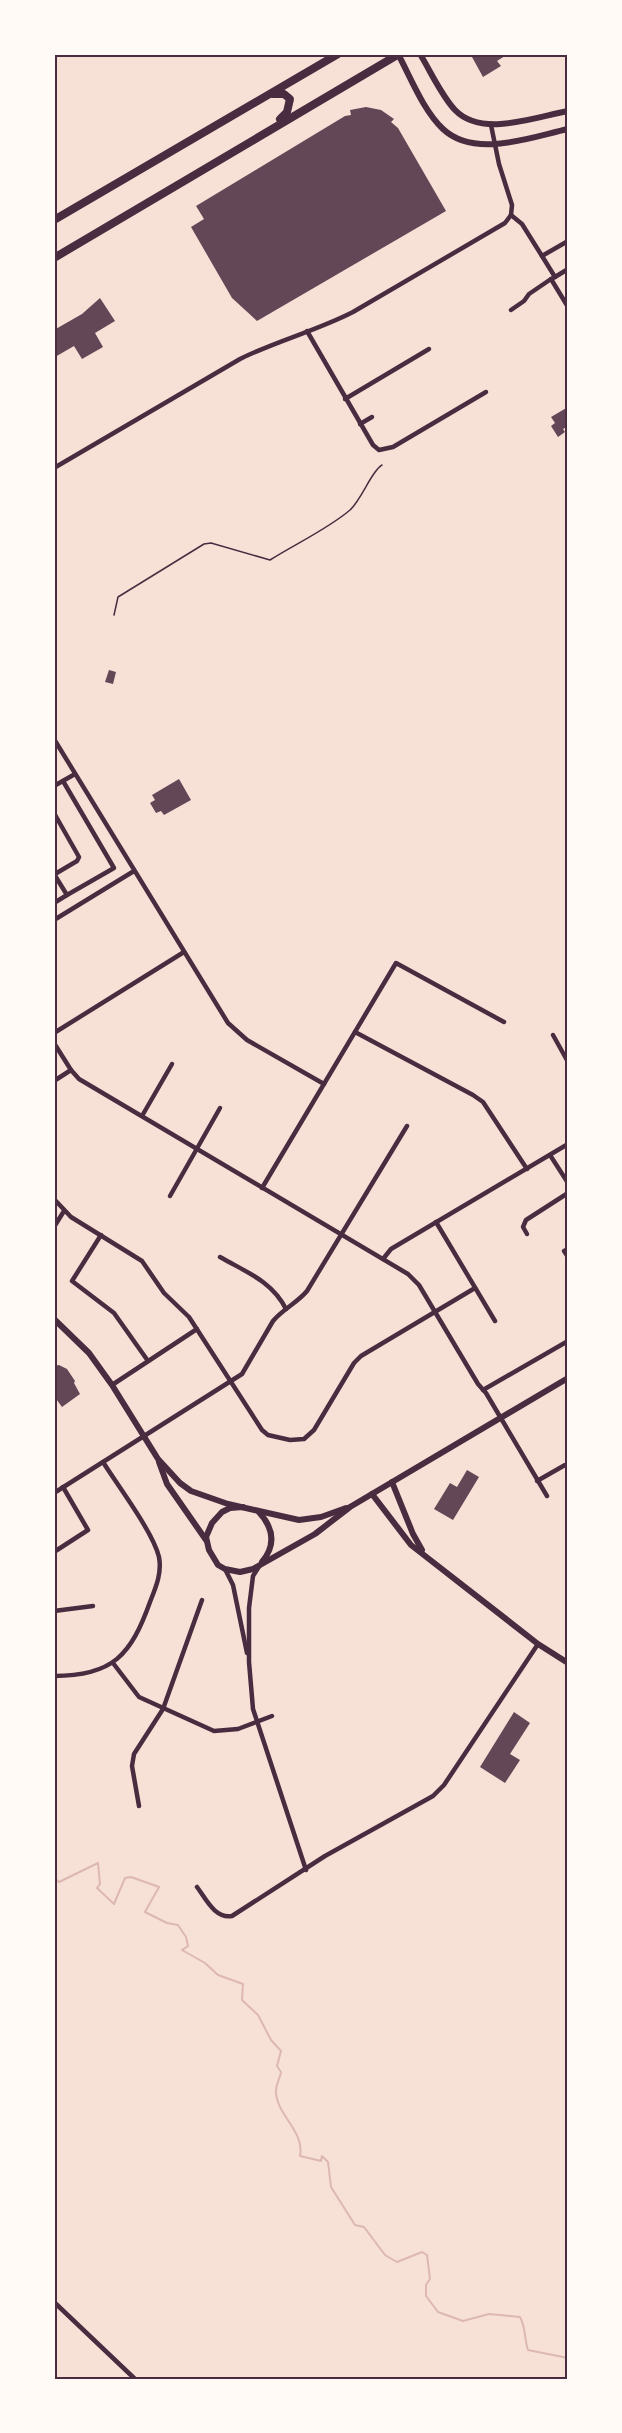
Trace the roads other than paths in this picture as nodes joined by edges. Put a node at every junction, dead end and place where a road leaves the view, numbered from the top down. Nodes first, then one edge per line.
1 (338, 54) edge
2 (398, 54) edge
3 (420, 54) edge
4 (269, 95) junction
5 (568, 111) edge
6 (491, 124) junction
7 (568, 129) edge
8 (268, 130) junction
9 (494, 143) junction
10 (511, 216) junction
11 (54, 220) edge
12 (568, 241) edge
13 (542, 256) junction
14 (54, 258) edge
15 (568, 269) edge
16 (553, 278) junction
17 (568, 307) edge
18 (511, 310) dead end
19 (307, 331) junction
20 (429, 349) dead end
21 (486, 392) dead end
22 (345, 399) junction
23 (372, 417) dead end
24 (360, 424) junction
25 (54, 468) edge
26 (54, 738) edge
27 (75, 774) junction
28 (63, 781) junction
29 (54, 786) edge
30 (54, 814) edge
31 (134, 871) junction
32 (55, 874) edge
33 (67, 895) junction
34 (54, 903) edge
35 (54, 920) edge
36 (184, 952) junction
37 (504, 1022) dead end
38 (355, 1032) junction
39 (54, 1033) edge
40 (553, 1035) dead end
41 (54, 1043) edge
42 (568, 1062) edge
43 (172, 1064) dead end
44 (71, 1070) junction
45 (54, 1081) edge
46 (324, 1084) junction
47 (220, 1108) dead end
48 (142, 1116) junction
49 (407, 1126) dead end
50 (568, 1144) edge
51 (196, 1149) junction
52 (550, 1155) junction
53 (527, 1169) junction
54 (568, 1183) edge
55 (262, 1188) junction
56 (568, 1193) edge
57 (170, 1196) dead end
58 (54, 1199) edge
59 (64, 1211) junction
60 (436, 1222) junction
61 (54, 1227) edge
62 (101, 1234) junction
63 (527, 1234) dead end
64 (341, 1235) junction
65 (568, 1249) edge
66 (220, 1257) dead end
67 (568, 1257) edge
68 (383, 1259) junction
69 (475, 1288) junction
70 (286, 1309) junction
71 (435, 1312) junction
72 (54, 1319) edge
73 (495, 1322) dead end
74 (197, 1329) junction
75 (568, 1341) edge
76 (148, 1361) junction
77 (568, 1378) edge
78 (230, 1382) junction
79 (112, 1385) junction
80 (483, 1390) junction
81 (500, 1418) junction
82 (144, 1437) junction
83 (158, 1459) junction
84 (103, 1462) junction
85 (565, 1465) dead end
86 (537, 1481) junction
87 (392, 1482) junction
88 (63, 1487) junction
89 (54, 1493) edge
90 (372, 1494) junction
91 (547, 1496) dead end
92 (243, 1507) junction
93 (350, 1507) junction
94 (257, 1510) junction
95 (207, 1542) junction
96 (54, 1552) edge
97 (426, 1556) junction
98 (261, 1564) junction
99 (225, 1569) junction
100 (202, 1600) dead end
101 (93, 1606) dead end
102 (54, 1611) edge
103 (538, 1644) junction
104 (249, 1662) junction
105 (113, 1663) junction
106 (568, 1663) edge
107 (54, 1676) edge
108 (163, 1709) junction
109 (272, 1716) dead end
110 (256, 1722) junction
111 (138, 1806) dead end
112 (306, 1870) junction
113 (197, 1887) dead end
114 (54, 2302) edge
115 (135, 2379) edge

1 - 4 main road
2 - 8 main road
2 - 9 street
3 - 6 street
4 - 8 main road
4 - 11 main road
5 - 6 street
6 - 9 street
7 - 9 street
8 - 14 main road
9 - 10 street
10 - 13 street
10 - 19 street
12 - 13 street
13 - 16 street
15 - 16 street
16 - 17 street
16 - 18 street
19 - 22 street
19 - 25 street
20 - 22 street
21 - 24 street
22 - 24 street
23 - 24 street
26 - 27 street
27 - 28 street
27 - 31 street
28 - 29 street
28 - 33 street
30 - 32 street
31 - 35 street
31 - 36 street
32 - 33 street
33 - 34 street
36 - 39 street
36 - 46 street
37 - 38 street
38 - 46 street
38 - 53 street
40 - 42 street
41 - 44 street
43 - 48 street
44 - 45 street
44 - 48 street
46 - 55 street
47 - 51 street
48 - 51 street
49 - 64 street
50 - 52 street
51 - 55 street
51 - 57 street
52 - 53 street
52 - 54 street
53 - 60 street
55 - 64 street
56 - 63 street
58 - 59 street
59 - 61 street
59 - 62 street
60 - 68 street
60 - 69 street
62 - 74 street
62 - 76 street
64 - 68 street
64 - 70 street
65 - 67 street
66 - 70 street
68 - 71 street
69 - 71 street
69 - 73 street
70 - 78 street
71 - 78 street
71 - 80 street
72 - 79 street
74 - 76 street
74 - 78 street
75 - 80 street
76 - 79 street
77 - 81 street
78 - 82 street
79 - 82 street
80 - 81 street
81 - 86 street
81 - 87 street
82 - 83 street
82 - 84 street
83 - 92 street
83 - 95 street
84 - 88 street
84 - 105 street
85 - 86 street
86 - 91 street
87 - 90 street
87 - 97 street
88 - 89 street
88 - 96 street
90 - 93 street
90 - 97 street
92 - 94 street
92 - 95 street
93 - 94 street
93 - 98 street
94 - 98 street
95 - 99 street
97 - 103 street
98 - 99 street
98 - 104 street
99 - 104 street
100 - 108 street
101 - 102 street
103 - 106 street
103 - 112 street
104 - 110 street
105 - 107 street
105 - 108 street
108 - 110 street
108 - 111 street
109 - 110 street
110 - 112 street
112 - 113 street
114 - 115 street

